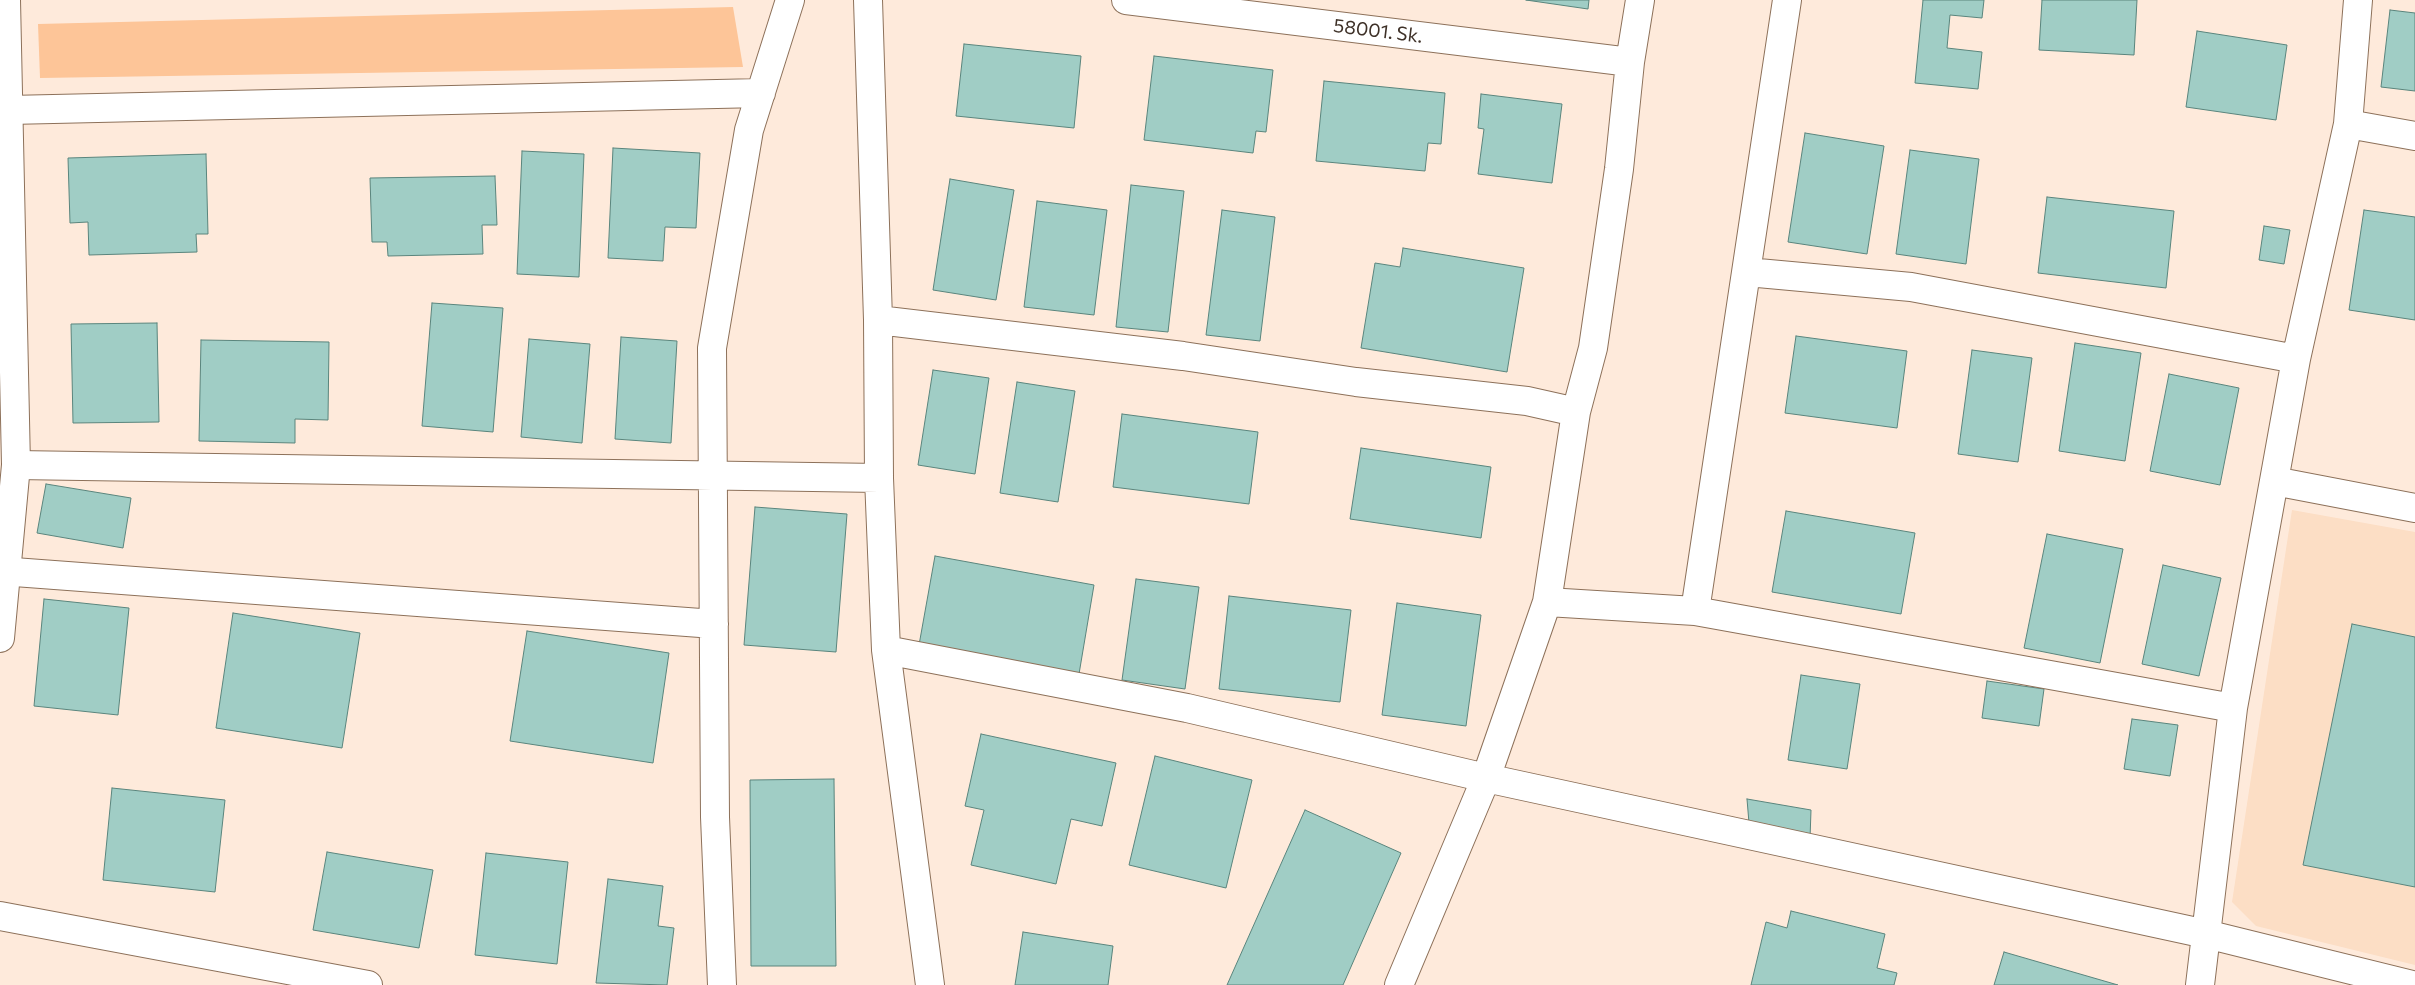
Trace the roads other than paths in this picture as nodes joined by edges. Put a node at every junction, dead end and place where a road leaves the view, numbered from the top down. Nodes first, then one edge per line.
1 (6, 0) edge
2 (790, 0) edge
3 (868, 0) edge
4 (1126, 0) edge
5 (1640, 0) edge
6 (1787, 0) edge
7 (2358, 0) edge
8 (1630, 62) junction
9 (761, 93) junction
10 (9, 110) junction
11 (2348, 124) junction
12 (2415, 136) edge
13 (1747, 272) junction
14 (878, 320) junction
15 (2296, 359) junction
16 (7, 366) edge
17 (1576, 412) junction
18 (16, 465) junction
19 (711, 474) junction
20 (879, 478) junction
21 (2274, 481) junction
22 (2415, 508) edge
23 (4, 571) edge
24 (1547, 602) junction
25 (1695, 611) junction
26 (714, 624) junction
27 (0, 638) edge
28 (886, 650) junction
29 (2233, 708) junction
30 (1486, 778) junction
31 (0, 916) edge
32 (2206, 934) junction
33 (368, 985) edge
34 (722, 985) edge
35 (930, 985) edge
36 (1399, 985) edge
37 (2200, 985) edge
38 (2412, 985) edge

1 - 10 street
2 - 9 street
3 - 14 street
4 - 8 street, 58001. Sk.
5 - 8 street
6 - 13 street
7 - 11 street
8 - 17 street
9 - 10 street
9 - 19 street
10 - 16 street
11 - 12 street
11 - 15 street
13 - 15 street
13 - 25 street
14 - 17 street
14 - 20 street
15 - 21 street
16 - 18 street
17 - 24 street
18 - 19 street
18 - 23 street
19 - 20 street
19 - 26 street
20 - 28 street
21 - 22 street
21 - 29 street
23 - 26 street
23 - 27 street
24 - 25 street
24 - 30 street
25 - 29 street
26 - 34 street
28 - 30 street
28 - 35 street
29 - 32 street
30 - 32 street
30 - 36 street
31 - 33 street
32 - 37 street
32 - 38 street

